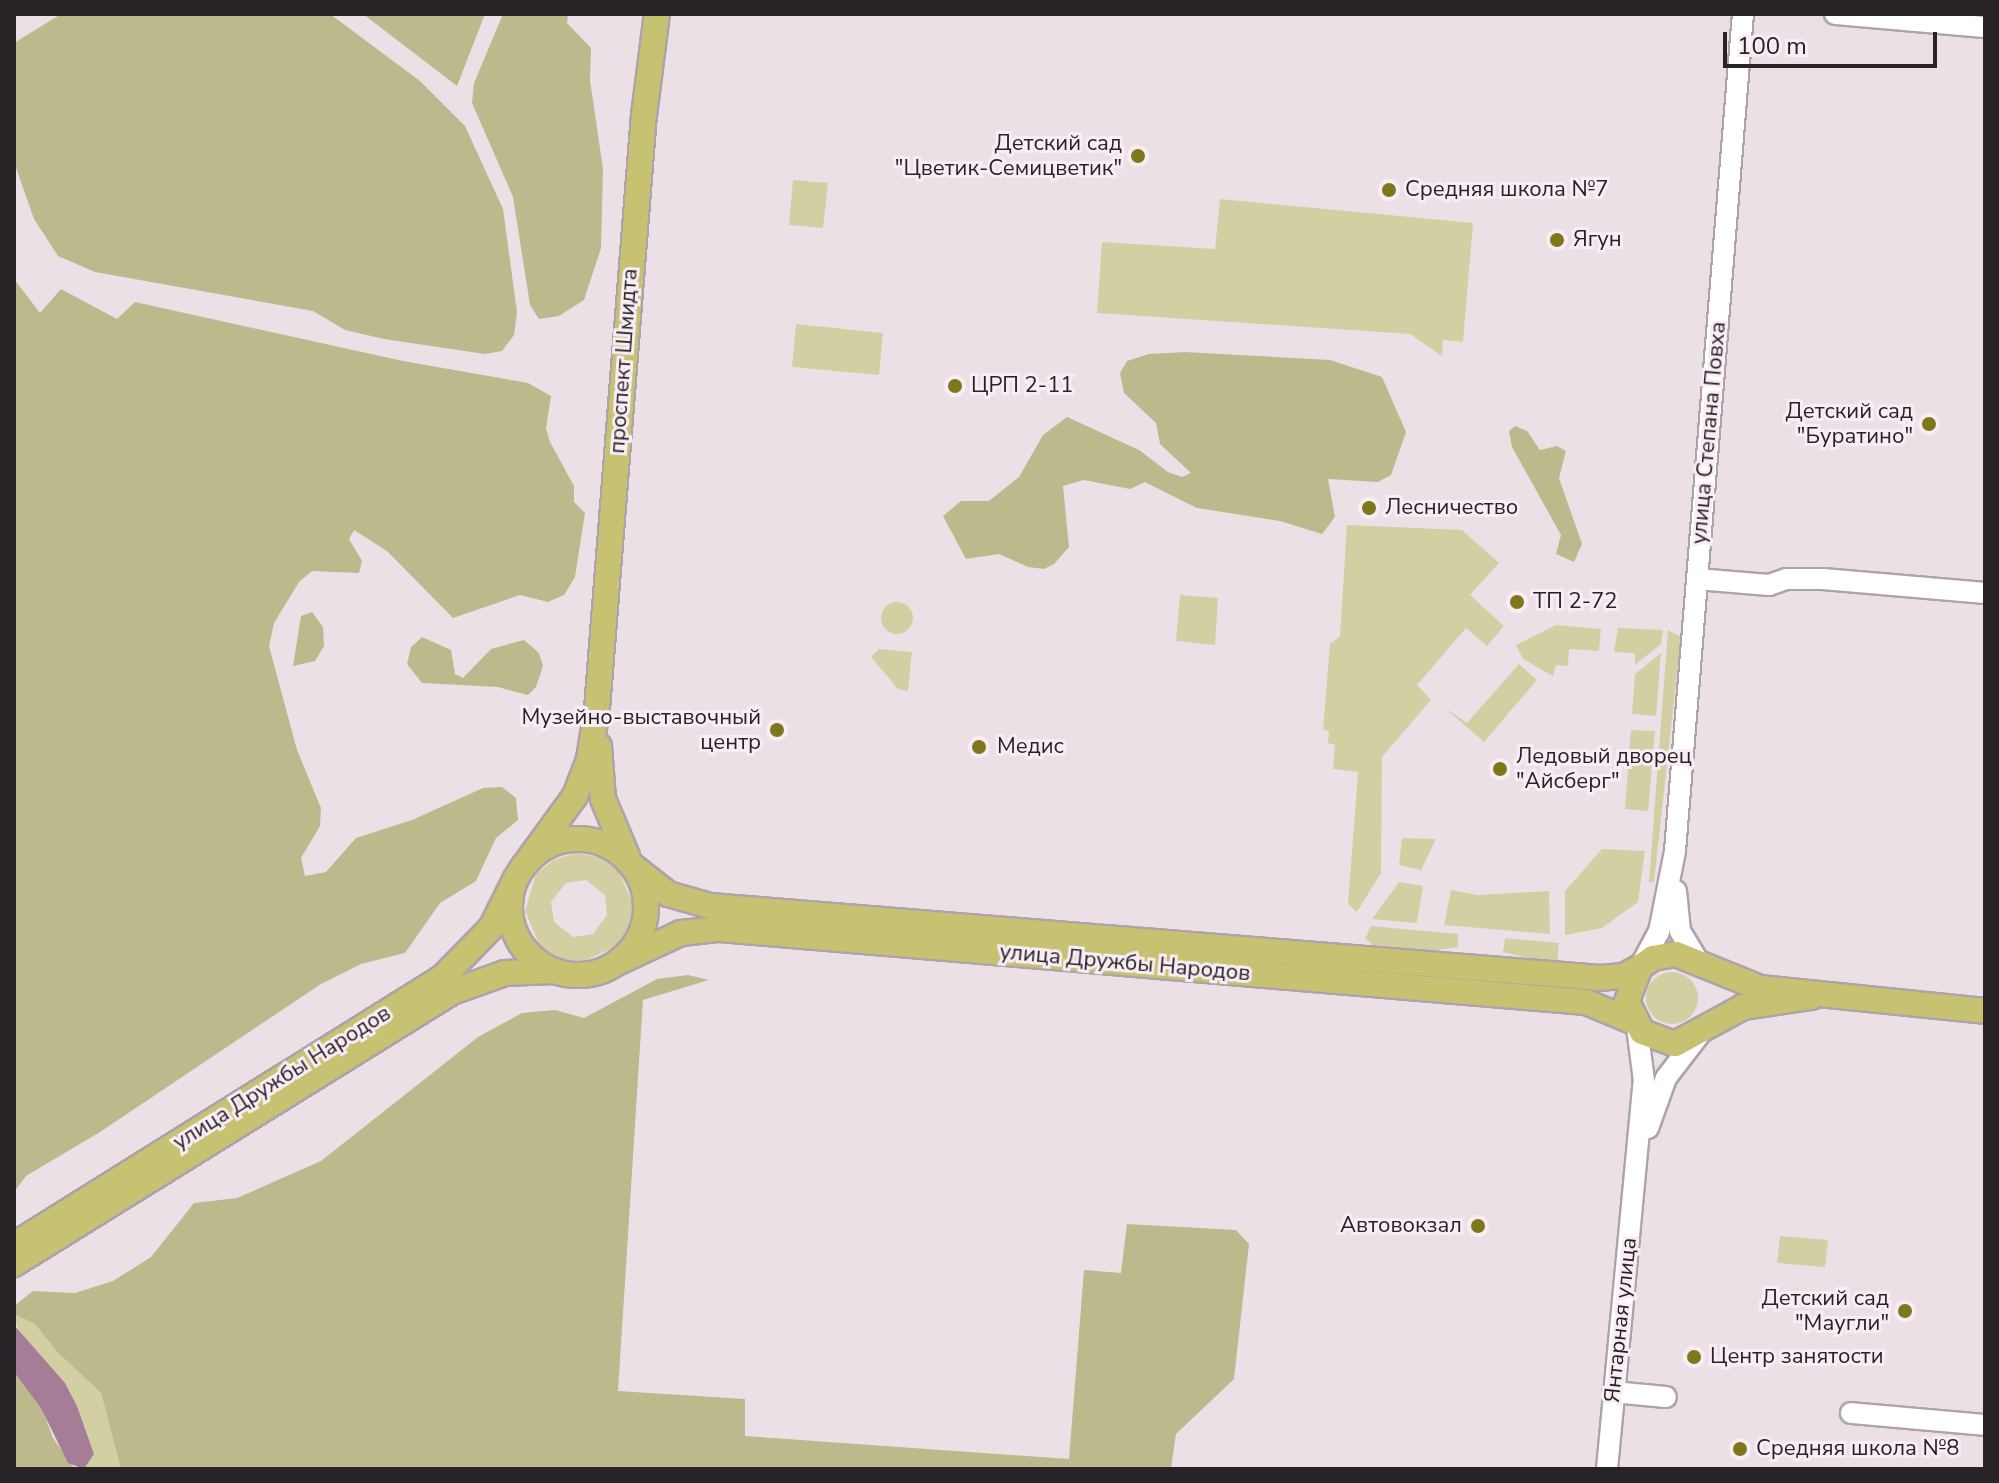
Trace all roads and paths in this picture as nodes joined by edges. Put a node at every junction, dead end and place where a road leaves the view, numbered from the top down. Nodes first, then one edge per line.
1 (657, 14) edge
2 (1743, 14) edge
3 (1835, 14) edge
4 (1985, 27) edge
5 (1697, 579) junction
6 (1985, 593) edge
7 (597, 709) junction
8 (1675, 851) junction
9 (632, 865) junction
10 (523, 869) junction
11 (619, 962) junction
12 (1701, 964) junction
13 (1640, 967) junction
14 (555, 971) junction
15 (1811, 997) junction
16 (1985, 1011) edge
17 (1635, 1024) junction
18 (1703, 1031) junction
19 (1637, 1171) junction
20 (14, 1245) edge
21 (14, 1264) edge
22 (1613, 1392) junction
23 (1666, 1397) dead end
24 (1851, 1413) dead end
25 (1985, 1425) edge
26 (1607, 1469) edge

1 - 7 main road, проспект Шмидта
2 - 5 street, улица Степана Повха
3 - 4 street
5 - 6 street
5 - 8 street, улица Степана Повха
7 - 9 main road, проспект Шмидта
7 - 10 main road, проспект Шмидта
8 - 12 street
8 - 13 street
9 - 10 main road
9 - 11 main road
9 - 13 main road, улица Дружбы Народов
10 - 14 main road
10 - 20 main road, улица Дружбы Народов
11 - 14 main road
11 - 17 main road, улица Дружбы Народов
12 - 13 main road
12 - 15 main road
12 - 18 main road
13 - 17 main road
14 - 21 main road, улица Дружбы Народов
15 - 16 main road
15 - 18 main road
17 - 18 main road
17 - 19 street
18 - 19 street
19 - 22 street, Янтарная улица
22 - 23 street
22 - 26 street, Янтарная улица
24 - 25 street

